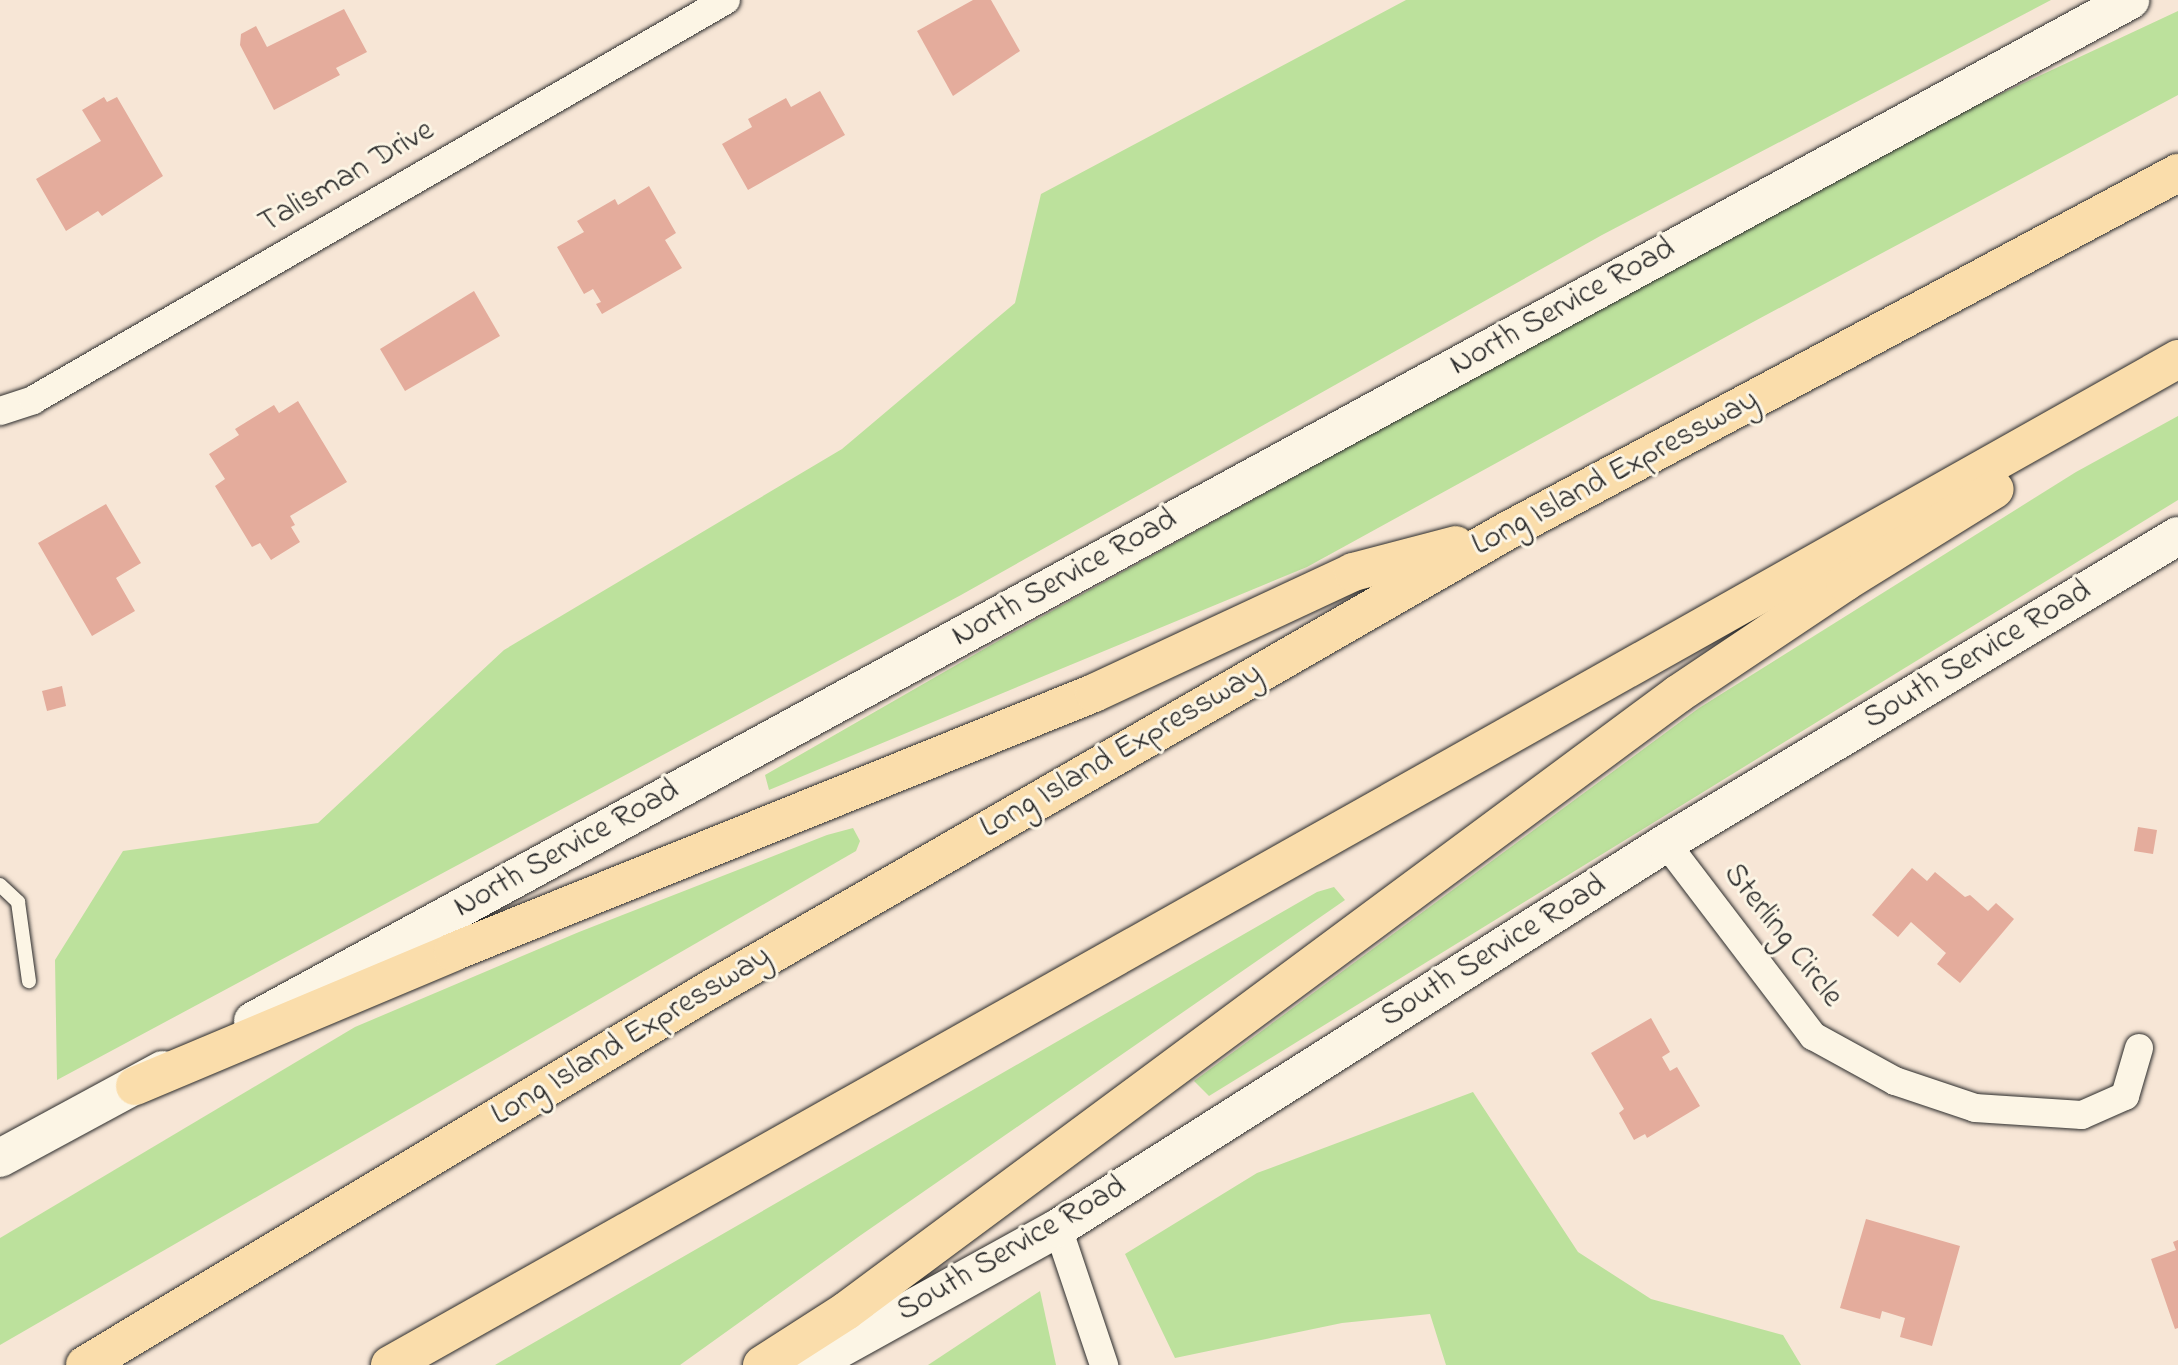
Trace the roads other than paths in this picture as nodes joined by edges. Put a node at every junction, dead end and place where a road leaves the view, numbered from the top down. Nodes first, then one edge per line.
1 (726, 0) edge
2 (2130, 0) edge
3 (2178, 173) edge
4 (2178, 359) edge
5 (2178, 374) edge
6 (0, 411) edge
7 (1505, 532) junction
8 (2178, 536) edge
9 (1667, 843) junction
10 (0, 885) edge
11 (29, 981) dead end
12 (2139, 1048) dead end
13 (135, 1086) junction
14 (0, 1158) edge
15 (1058, 1228) junction
16 (85, 1365) edge
17 (390, 1365) edge
18 (762, 1365) edge
19 (810, 1365) edge
20 (1104, 1365) edge

1 - 6 street, Talisman Drive
2 - 13 main road, North Service Road
3 - 7 highway, Long Island Expressway
4 - 17 highway
5 - 18 highway
7 - 13 highway
7 - 16 highway, Long Island Expressway
8 - 9 main road, South Service Road
9 - 12 street, Sterling Circle
9 - 15 main road, South Service Road
10 - 11 lane
13 - 14 main road, North Service Road
15 - 19 main road, South Service Road
15 - 20 street

